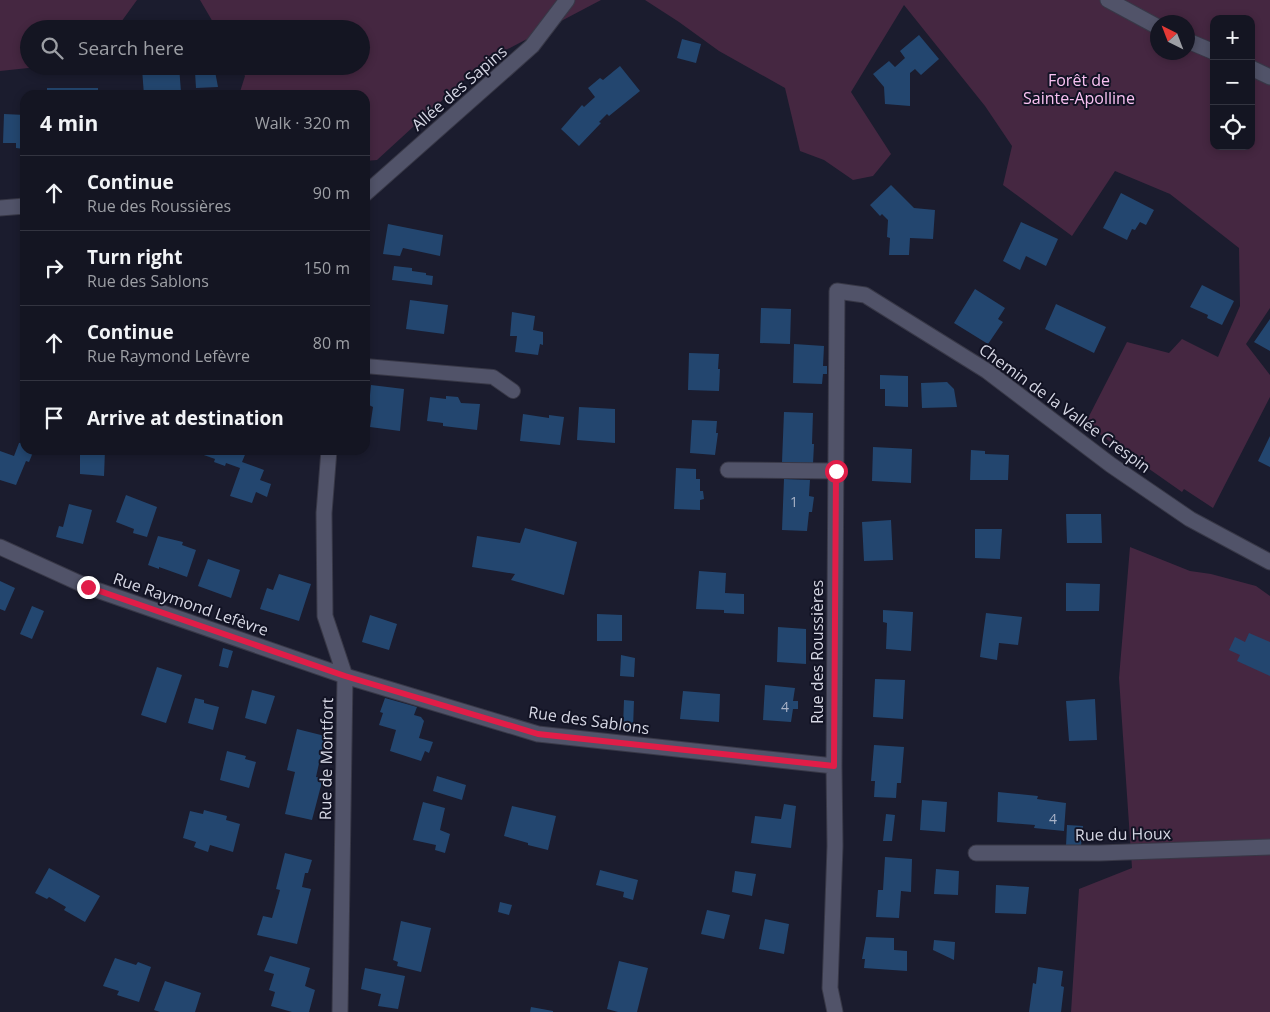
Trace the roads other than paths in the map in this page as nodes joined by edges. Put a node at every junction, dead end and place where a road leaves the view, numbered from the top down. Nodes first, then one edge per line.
1 (567, 0) edge
2 (1108, 0) edge
3 (1150, 23) edge
4 (1195, 44) edge
5 (1210, 50) edge
6 (1255, 70) edge
7 (1270, 76) edge
8 (370, 190) edge
9 (20, 206) edge
10 (0, 208) edge
11 (836, 291) joint
12 (370, 366) edge
13 (513, 391) dead end
14 (329, 455) edge
15 (728, 470) dead end
16 (836, 471) junction
17 (0, 547) edge
18 (1270, 562) edge
19 (345, 676) junction
20 (834, 766) junction
21 (1270, 847) edge
22 (976, 853) dead end
23 (340, 1012) edge
24 (835, 1012) edge

1 - 8 street, Allée des Sapins
2 - 3 street
4 - 5 street
6 - 7 street
9 - 10 street
11 - 16 street, Rue des Roussières
11 - 18 street, Chemin de la Vallée Crespin
12 - 13 lane
14 - 19 street, Rue de Montfort
15 - 16 street
16 - 20 street, Rue des Roussières
17 - 19 street, Rue Raymond Lefèvre
19 - 20 street, Rue des Sablons
19 - 23 street, Rue de Montfort
20 - 24 street, Rue des Roussières
21 - 22 street, Rue du Houx

